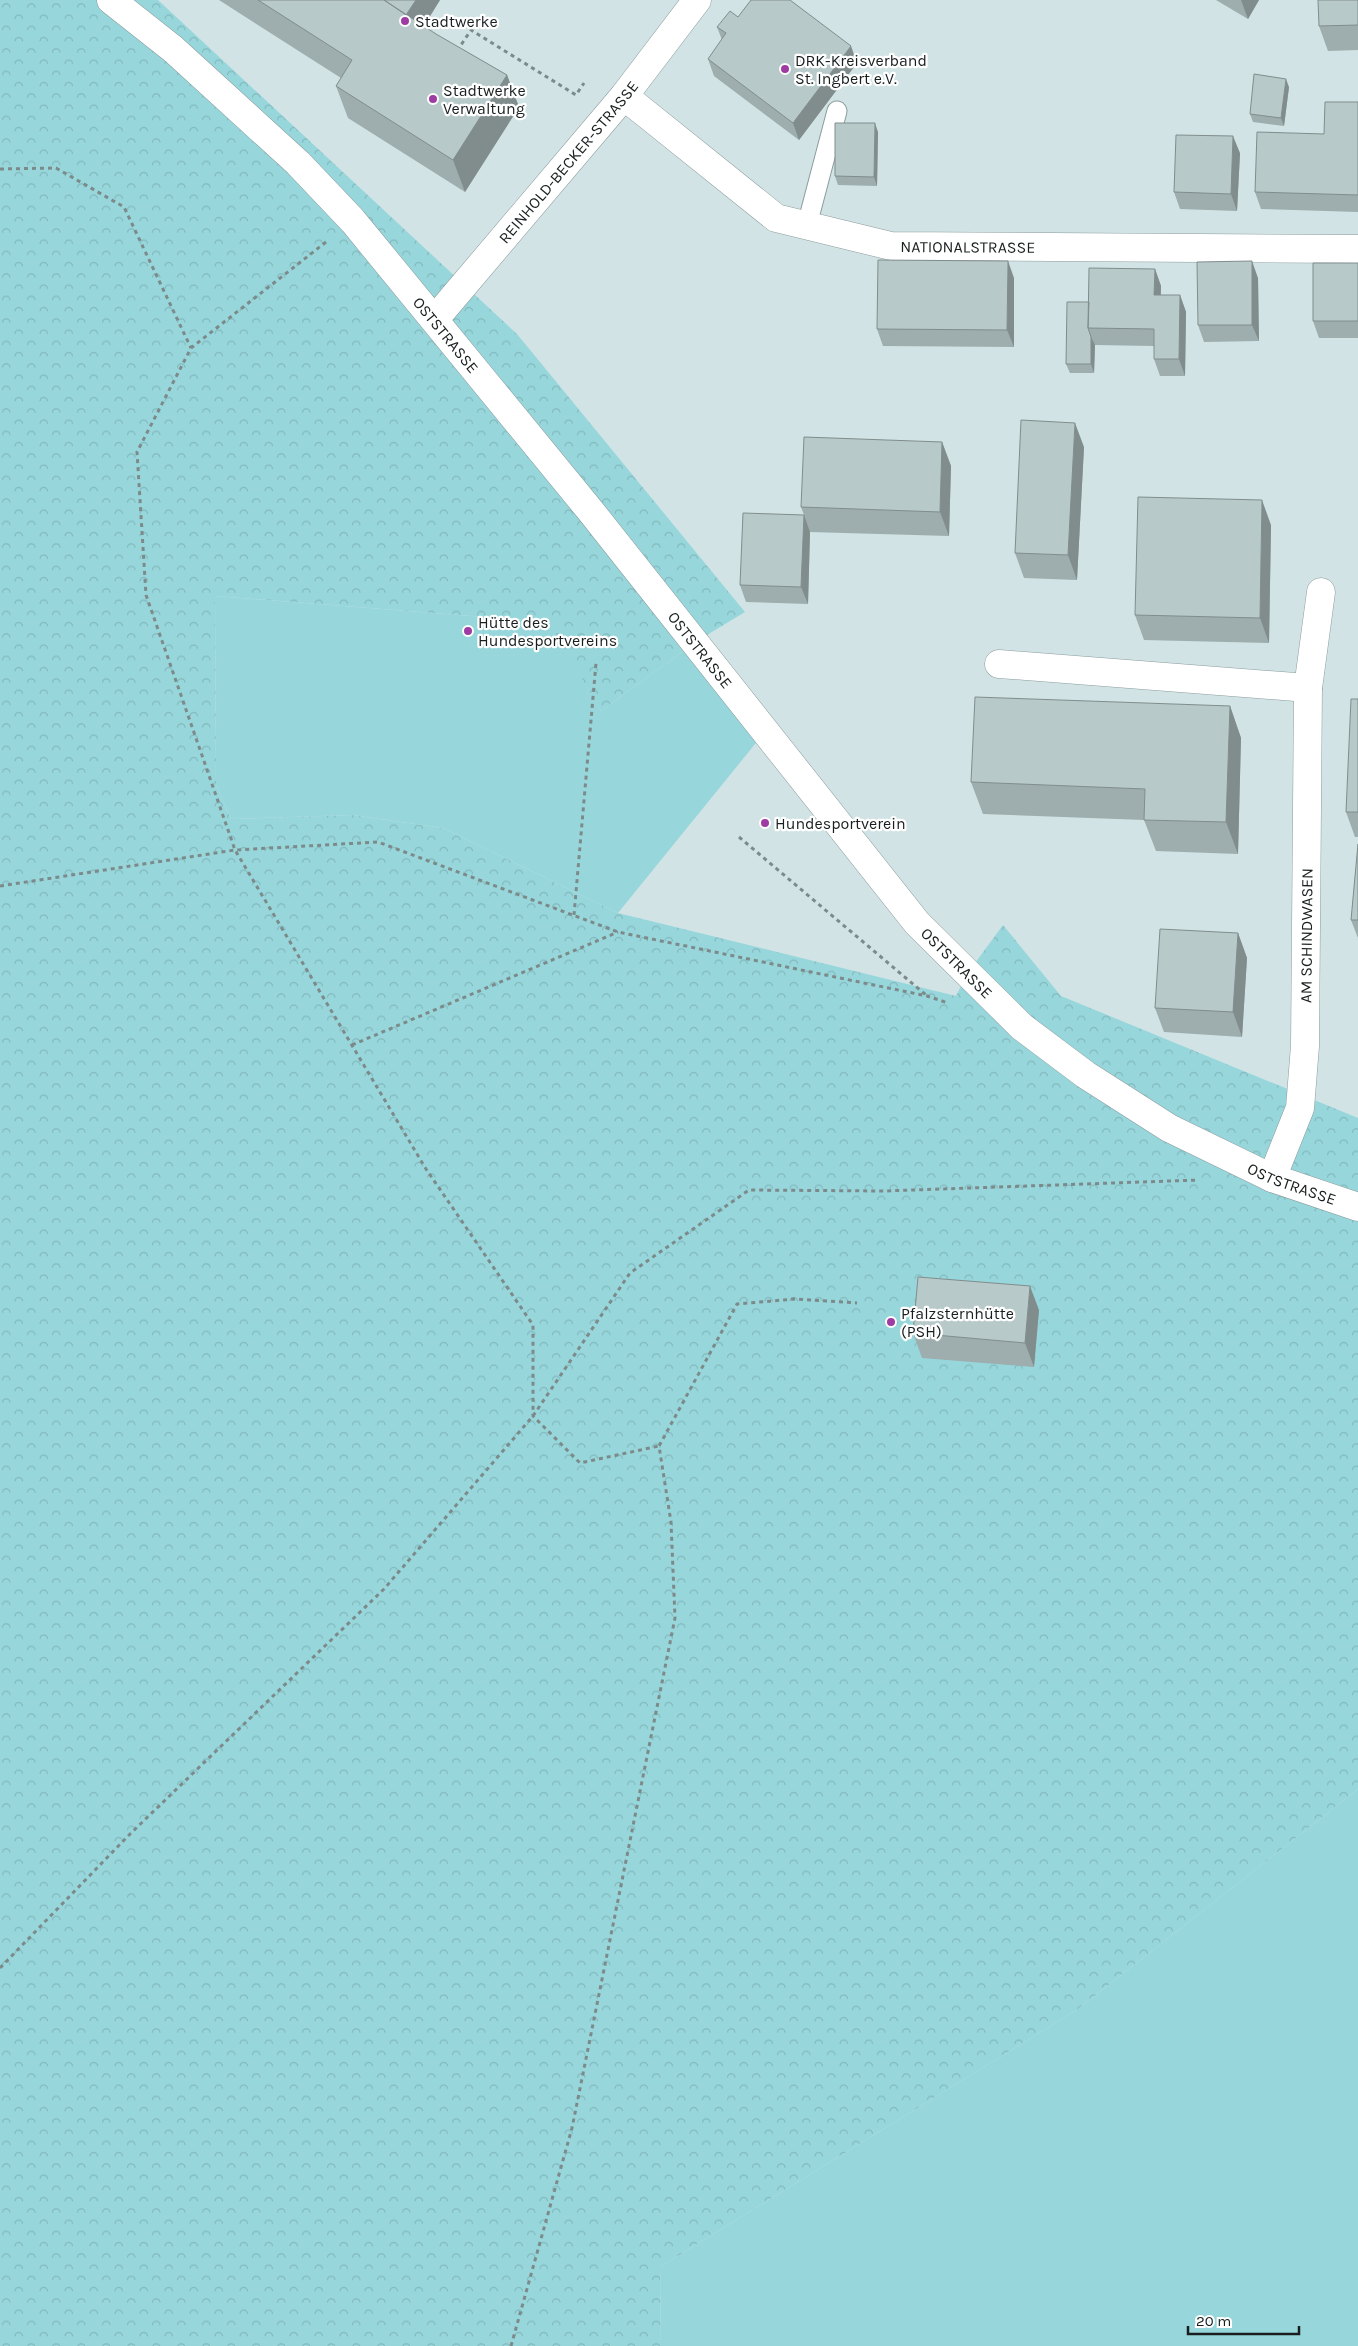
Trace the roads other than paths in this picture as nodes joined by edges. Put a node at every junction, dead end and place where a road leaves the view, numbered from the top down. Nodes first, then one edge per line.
1 (111, 0) edge
2 (697, 0) edge
3 (624, 96) junction
4 (837, 111) dead end
5 (807, 225) junction
6 (1358, 249) edge
7 (435, 319) junction
8 (1321, 592) dead end
9 (999, 664) dead end
10 (1308, 688) junction
11 (1272, 1178) junction
12 (1358, 1206) edge

1 - 7 street, OSTSTRASSE
2 - 3 street, REINHOLD-BECKER-STRASSE
3 - 5 street, NATIONALSTRASSE
3 - 7 street, REINHOLD-BECKER-STRASSE
4 - 5 lane
5 - 6 street, NATIONALSTRASSE
7 - 11 street, OSTSTRASSE
8 - 10 street, AM SCHINDWASEN
9 - 10 street
10 - 11 street, AM SCHINDWASEN
11 - 12 street, OSTSTRASSE

